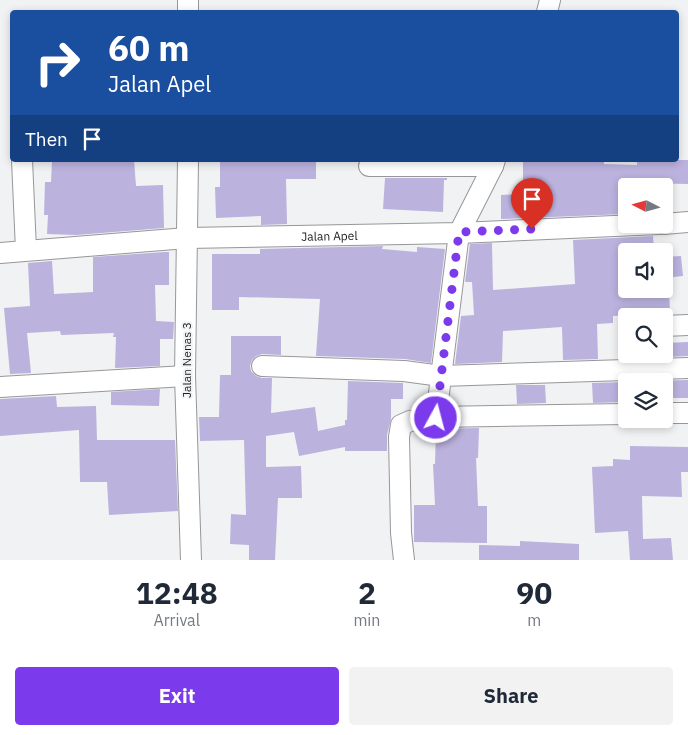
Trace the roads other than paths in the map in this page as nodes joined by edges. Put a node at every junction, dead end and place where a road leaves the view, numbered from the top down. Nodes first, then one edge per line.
1 (22, 162) edge
2 (188, 162) edge
3 (494, 163) edge
4 (369, 166) dead end
5 (688, 222) edge
6 (673, 223) edge
7 (618, 226) edge
8 (459, 232) junction
9 (187, 238) junction
10 (26, 250) junction
11 (0, 253) edge
12 (688, 325) edge
13 (673, 326) edge
14 (262, 366) dead end
15 (688, 368) edge
16 (185, 376) junction
17 (441, 376) junction
18 (0, 387) edge
19 (673, 413) edge
20 (688, 413) edge
21 (618, 414) edge
22 (436, 418) junction
23 (190, 560) edge
24 (404, 560) edge

1 - 10 street
2 - 9 street, Jalan Nenas 3
3 - 4 street
3 - 8 street
5 - 6 street
7 - 8 street, Jalan Apel
8 - 9 street, Jalan Apel
8 - 17 street
9 - 10 street, Jalan Apel
9 - 16 street, Jalan Nenas 3
10 - 11 street, Jalan Apel
12 - 13 street
14 - 17 street
15 - 17 street
16 - 18 street
16 - 23 street, Jalan Nenas 3
17 - 22 street
19 - 20 street
21 - 22 street
22 - 24 street

